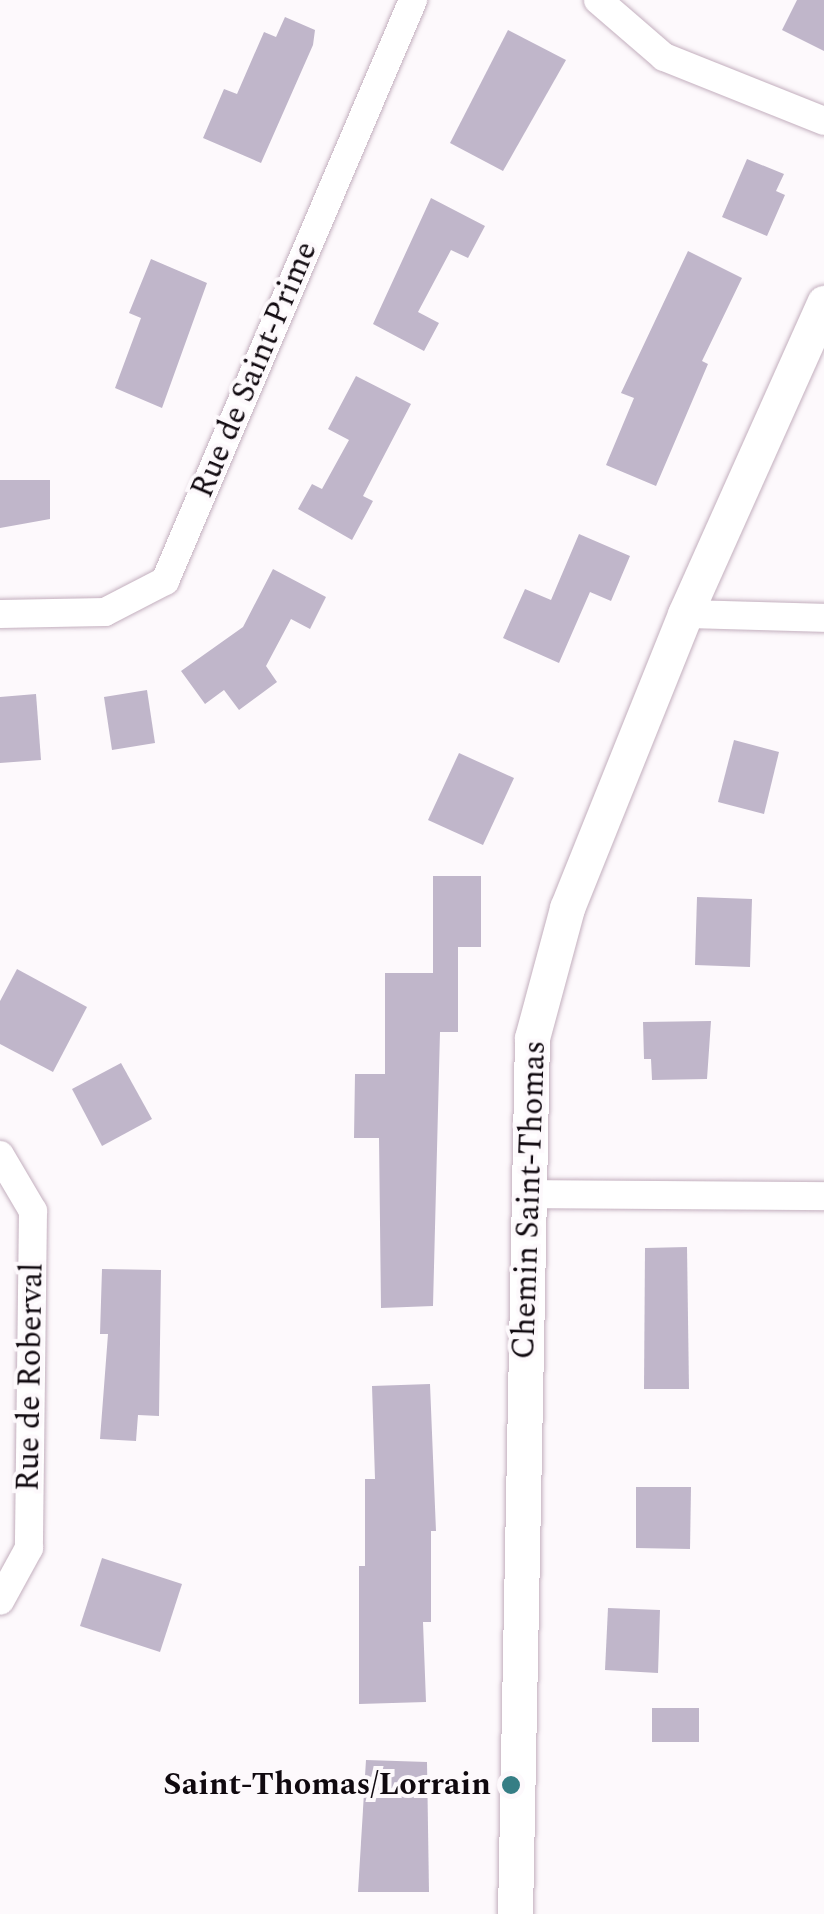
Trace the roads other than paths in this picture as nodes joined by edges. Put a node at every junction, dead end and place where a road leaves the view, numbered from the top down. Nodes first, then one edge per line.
1 (413, 0) edge
2 (598, 0) edge
3 (824, 121) edge
4 (824, 303) edge
5 (0, 614) edge
6 (684, 614) junction
7 (824, 618) edge
8 (0, 1155) edge
9 (529, 1194) junction
10 (824, 1196) edge
11 (0, 1601) edge
12 (515, 1914) edge

1 - 5 street, Rue de Saint-Prime
2 - 3 street
4 - 6 street, Chemin Saint-Thomas
6 - 7 street
6 - 9 street, Chemin Saint-Thomas
8 - 11 street, Rue de Roberval
9 - 10 street
9 - 12 street, Chemin Saint-Thomas

